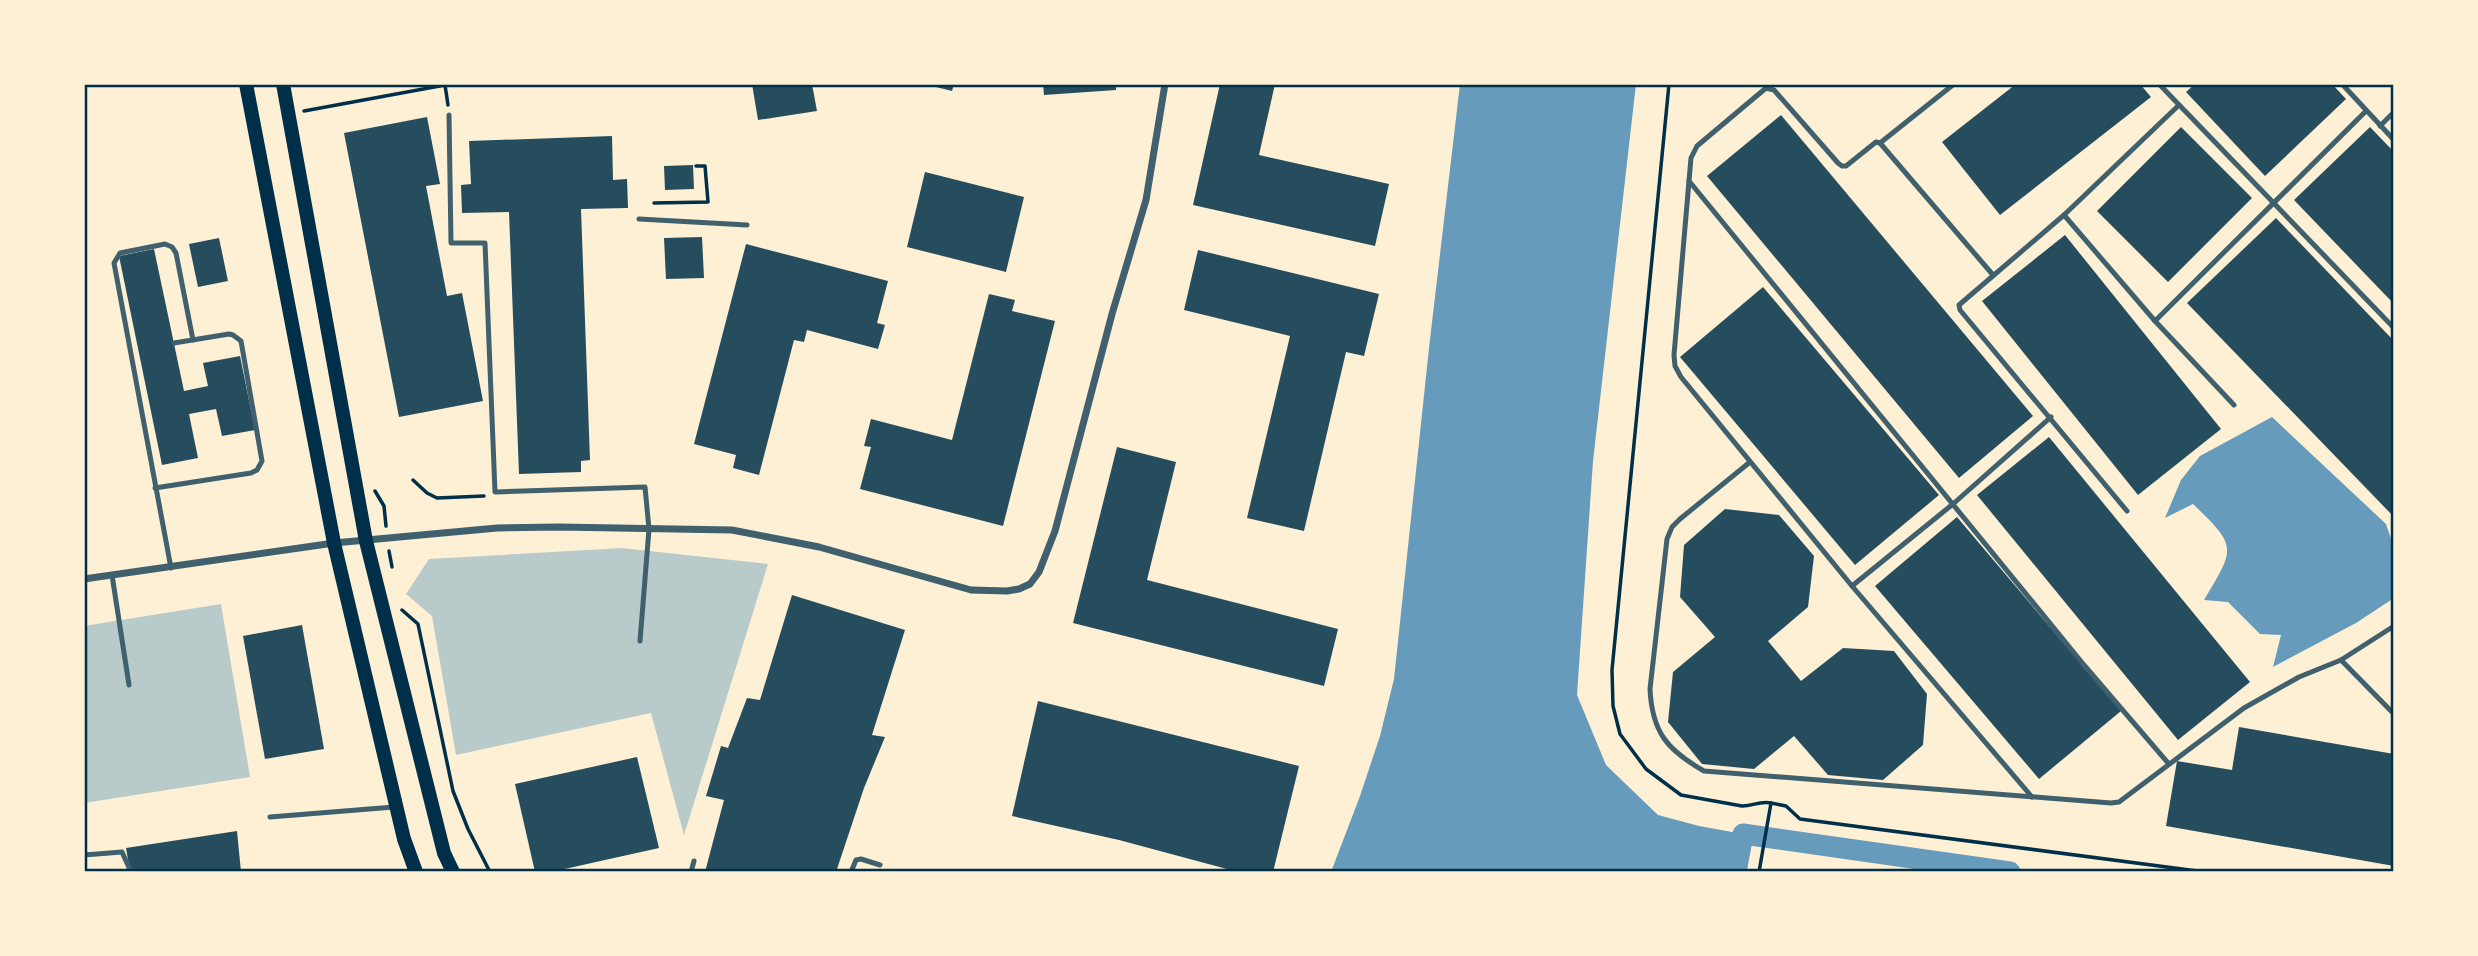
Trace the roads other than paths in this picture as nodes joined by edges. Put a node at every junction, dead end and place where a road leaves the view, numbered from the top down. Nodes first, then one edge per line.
1 (246, 84) edge
2 (284, 84) edge
3 (1165, 84) edge
4 (1954, 84) edge
5 (2342, 84) edge
6 (2162, 85) edge
7 (2179, 105) junction
8 (2366, 111) junction
9 (2394, 113) edge
10 (449, 115) road end
11 (2380, 126) junction
12 (2394, 140) edge
13 (1880, 143) junction
14 (1689, 181) junction
15 (2273, 201) junction
16 (2064, 215) junction
17 (639, 219) dead end
18 (747, 225) dead end
19 (1993, 275) junction
20 (2155, 321) junction
21 (2394, 328) edge
22 (193, 340) junction
23 (174, 344) dead end
24 (2234, 405) dead end
25 (2051, 417) junction
26 (1750, 462) junction
27 (155, 488) junction
28 (1953, 504) junction
29 (2127, 511) dead end
30 (649, 529) junction
31 (366, 541) junction
32 (334, 543) junction
33 (171, 568) junction
34 (112, 575) junction
35 (84, 579) edge
36 (1852, 586) junction
37 (2394, 626) edge
38 (640, 641) dead end
39 (2341, 660) junction
40 (129, 685) dead end
41 (2394, 714) edge
42 (2168, 763) junction
43 (2032, 797) junction
44 (397, 807) junction
45 (270, 817) dead end
46 (84, 855) edge
47 (694, 861) dead end
48 (880, 865) dead end
49 (131, 872) edge
50 (416, 872) edge
51 (453, 872) edge
52 (691, 872) edge
53 (851, 872) edge

1 - 32 main road
2 - 31 main road
3 - 30 street
4 - 13 lane
5 - 8 lane
6 - 7 lane
7 - 15 lane
7 - 16 lane
8 - 11 lane
8 - 15 lane
9 - 11 lane
10 - 30 lane
11 - 12 lane
13 - 14 lane
13 - 19 lane
14 - 26 lane
14 - 28 lane
15 - 20 lane
15 - 21 lane
16 - 19 lane
16 - 20 lane
17 - 18 lane
19 - 25 lane
20 - 24 lane
22 - 23 lane
22 - 27 lane
22 - 27 lane
25 - 28 lane
25 - 29 lane
26 - 36 lane
26 - 43 lane
27 - 33 lane
28 - 36 lane
28 - 42 lane
30 - 31 street
30 - 38 lane
31 - 32 street
31 - 51 main road
32 - 33 street
32 - 44 main road
33 - 34 street
34 - 35 street
34 - 40 lane
36 - 43 lane
37 - 39 lane
39 - 41 lane
39 - 42 lane
42 - 43 lane
44 - 45 lane
44 - 50 main road
46 - 49 lane
47 - 52 lane
48 - 53 lane

